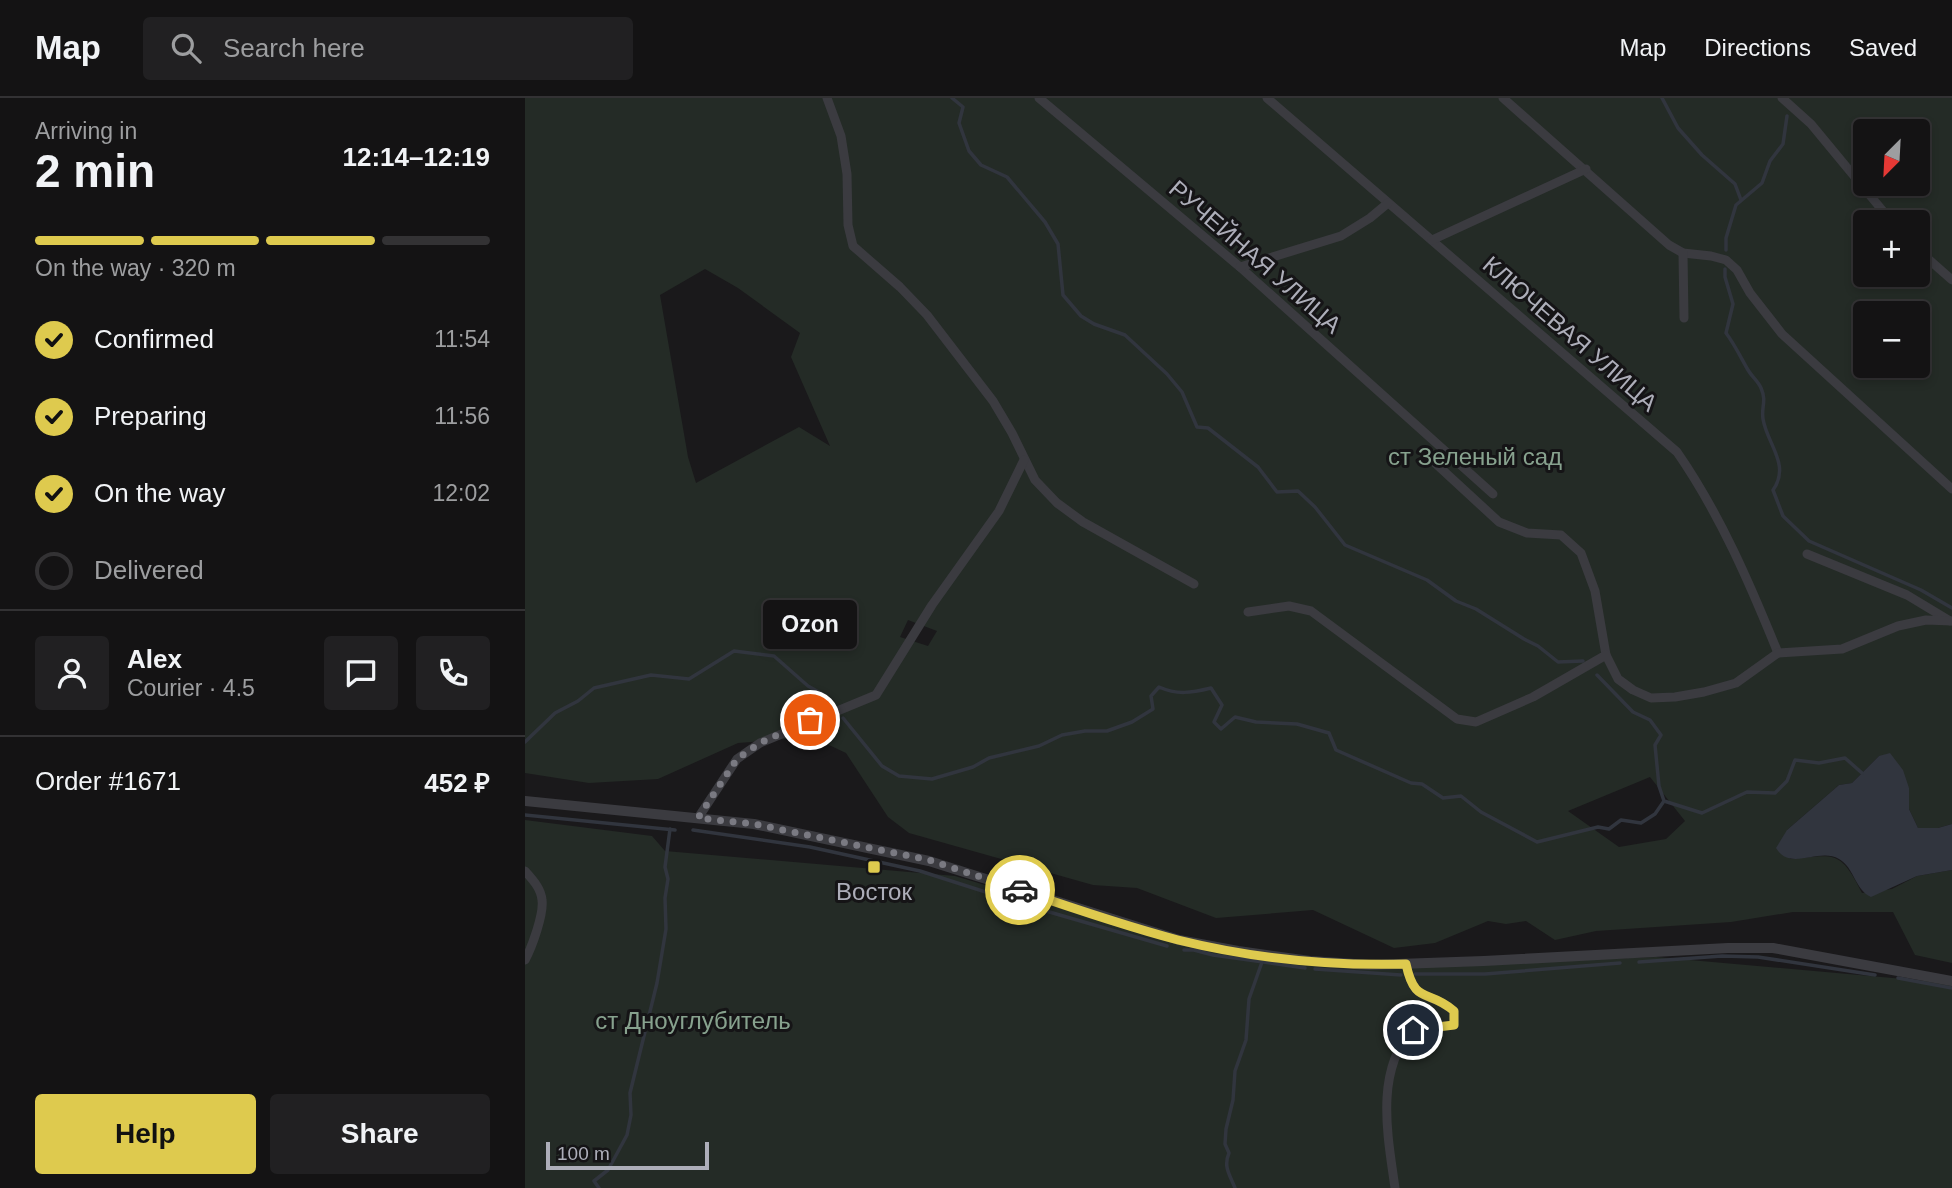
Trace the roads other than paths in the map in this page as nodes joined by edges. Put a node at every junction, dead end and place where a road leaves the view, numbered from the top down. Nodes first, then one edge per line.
1 (827, 98) edge
2 (1039, 98) edge
3 (1267, 98) edge
4 (1503, 98) edge
5 (1782, 98) edge
6 (1585, 169) junction
7 (1388, 203) junction
8 (1882, 210) edge
9 (1432, 240) junction
10 (1683, 253) junction
11 (1930, 261) edge
12 (1240, 267) junction
13 (1952, 280) edge
14 (1685, 318) dead end
15 (1422, 451) dead end
16 (1024, 460) junction
17 (1952, 489) edge
18 (1493, 494) dead end
19 (1807, 554) dead end
20 (1194, 584) dead end
21 (1248, 612) dead end
22 (1952, 621) edge
23 (1778, 653) junction
24 (1606, 655) junction
25 (525, 801) edge
26 (698, 818) junction
27 (525, 870) edge
28 (525, 960) edge
29 (1406, 964) junction
30 (1952, 981) edge
31 (1395, 1188) edge

1 - 16 street
2 - 12 street, РУЧЕЙНАЯ УЛИЦА
3 - 7 street, КЛЮЧЕВАЯ УЛИЦА
4 - 6 street
5 - 8 street
6 - 9 street
6 - 10 street
7 - 9 street, КЛЮЧЕВАЯ УЛИЦА
7 - 12 street
9 - 23 street, КЛЮЧЕВАЯ УЛИЦА
10 - 14 street
10 - 17 street
11 - 13 street
12 - 18 street, РУЧЕЙНАЯ УЛИЦА
15 - 24 street
16 - 20 street
16 - 26 street
19 - 22 street
21 - 24 street
22 - 23 street
23 - 24 street
25 - 26 street
26 - 29 street
27 - 28 street
29 - 30 street
29 - 31 street

